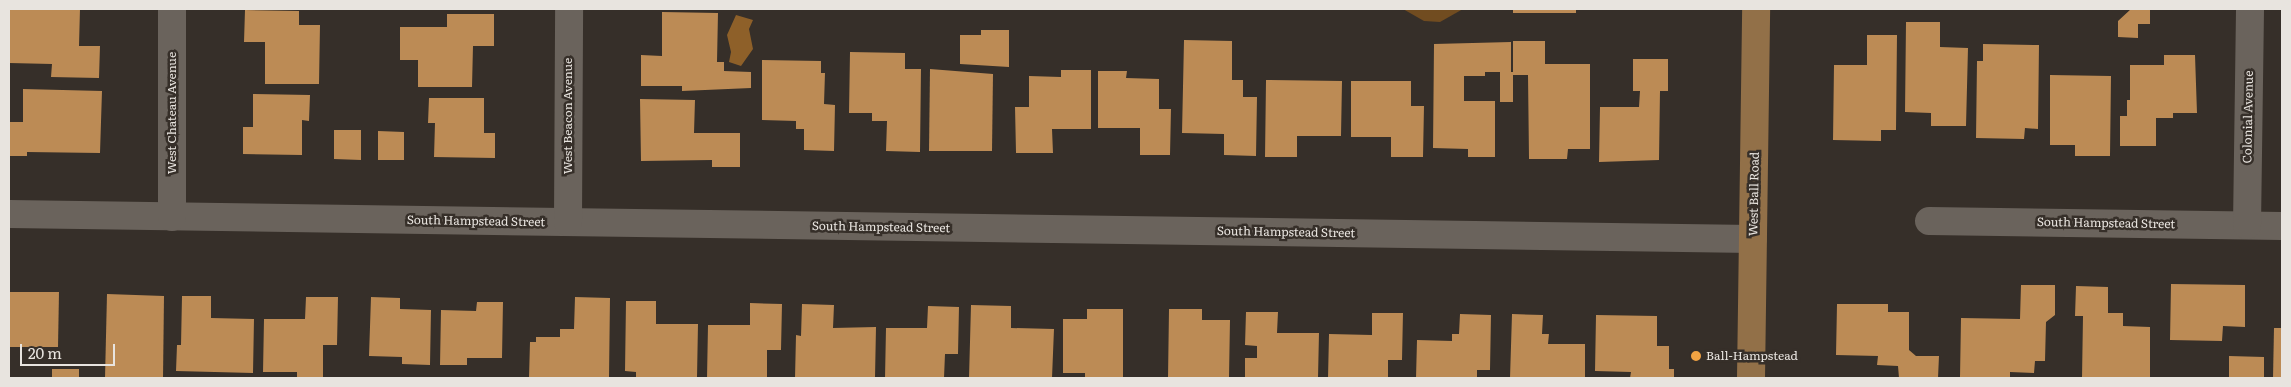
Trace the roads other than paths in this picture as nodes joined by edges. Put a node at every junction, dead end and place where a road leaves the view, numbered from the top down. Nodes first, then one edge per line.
1 (172, 9) edge
2 (568, 9) edge
3 (1756, 9) edge
4 (2250, 9) edge
5 (9, 214) edge
6 (172, 217) junction
7 (1929, 221) dead end
8 (568, 222) junction
9 (2248, 225) junction
10 (2282, 226) edge
11 (1753, 239) junction
12 (1751, 378) edge

1 - 6 street, West Chateau Avenue
2 - 8 street, West Beacon Avenue
3 - 11 main road, West Ball Road
4 - 9 street, Colonial Avenue
5 - 6 street, South Hampstead Street
6 - 8 street, South Hampstead Street
7 - 9 street, South Hampstead Street
8 - 11 street, South Hampstead Street
9 - 10 street, South Hampstead Street
11 - 12 main road, West Ball Road

